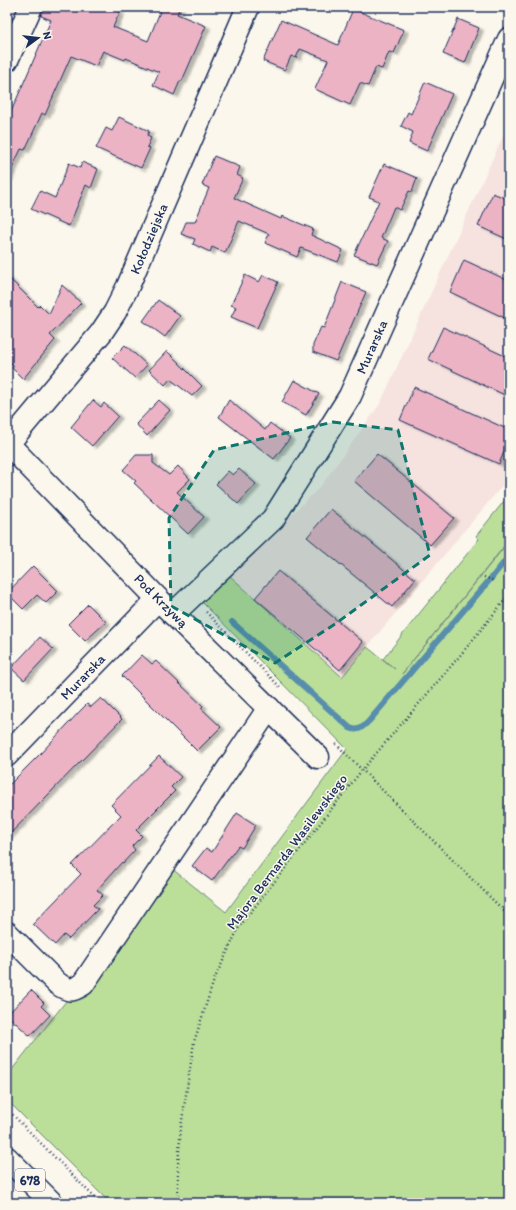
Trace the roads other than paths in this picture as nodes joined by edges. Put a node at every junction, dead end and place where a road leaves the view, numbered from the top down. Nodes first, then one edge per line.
1 (31, 7) edge
2 (248, 7) edge
3 (509, 39) edge
4 (7, 60) edge
5 (7, 444) edge
6 (166, 606) junction
7 (269, 708) junction
8 (326, 750) road end
9 (7, 755) edge
10 (7, 933) edge
11 (7, 1158) edge
12 (52, 1203) edge

1 - 4 street
2 - 5 street, Kołodziejska
3 - 6 street, Murarska
5 - 6 street, Pod Krzywą
6 - 7 street, Pod Krzywą
6 - 9 street, Murarska
7 - 8 street, Pod Krzywą
7 - 10 street
11 - 12 street, 678

